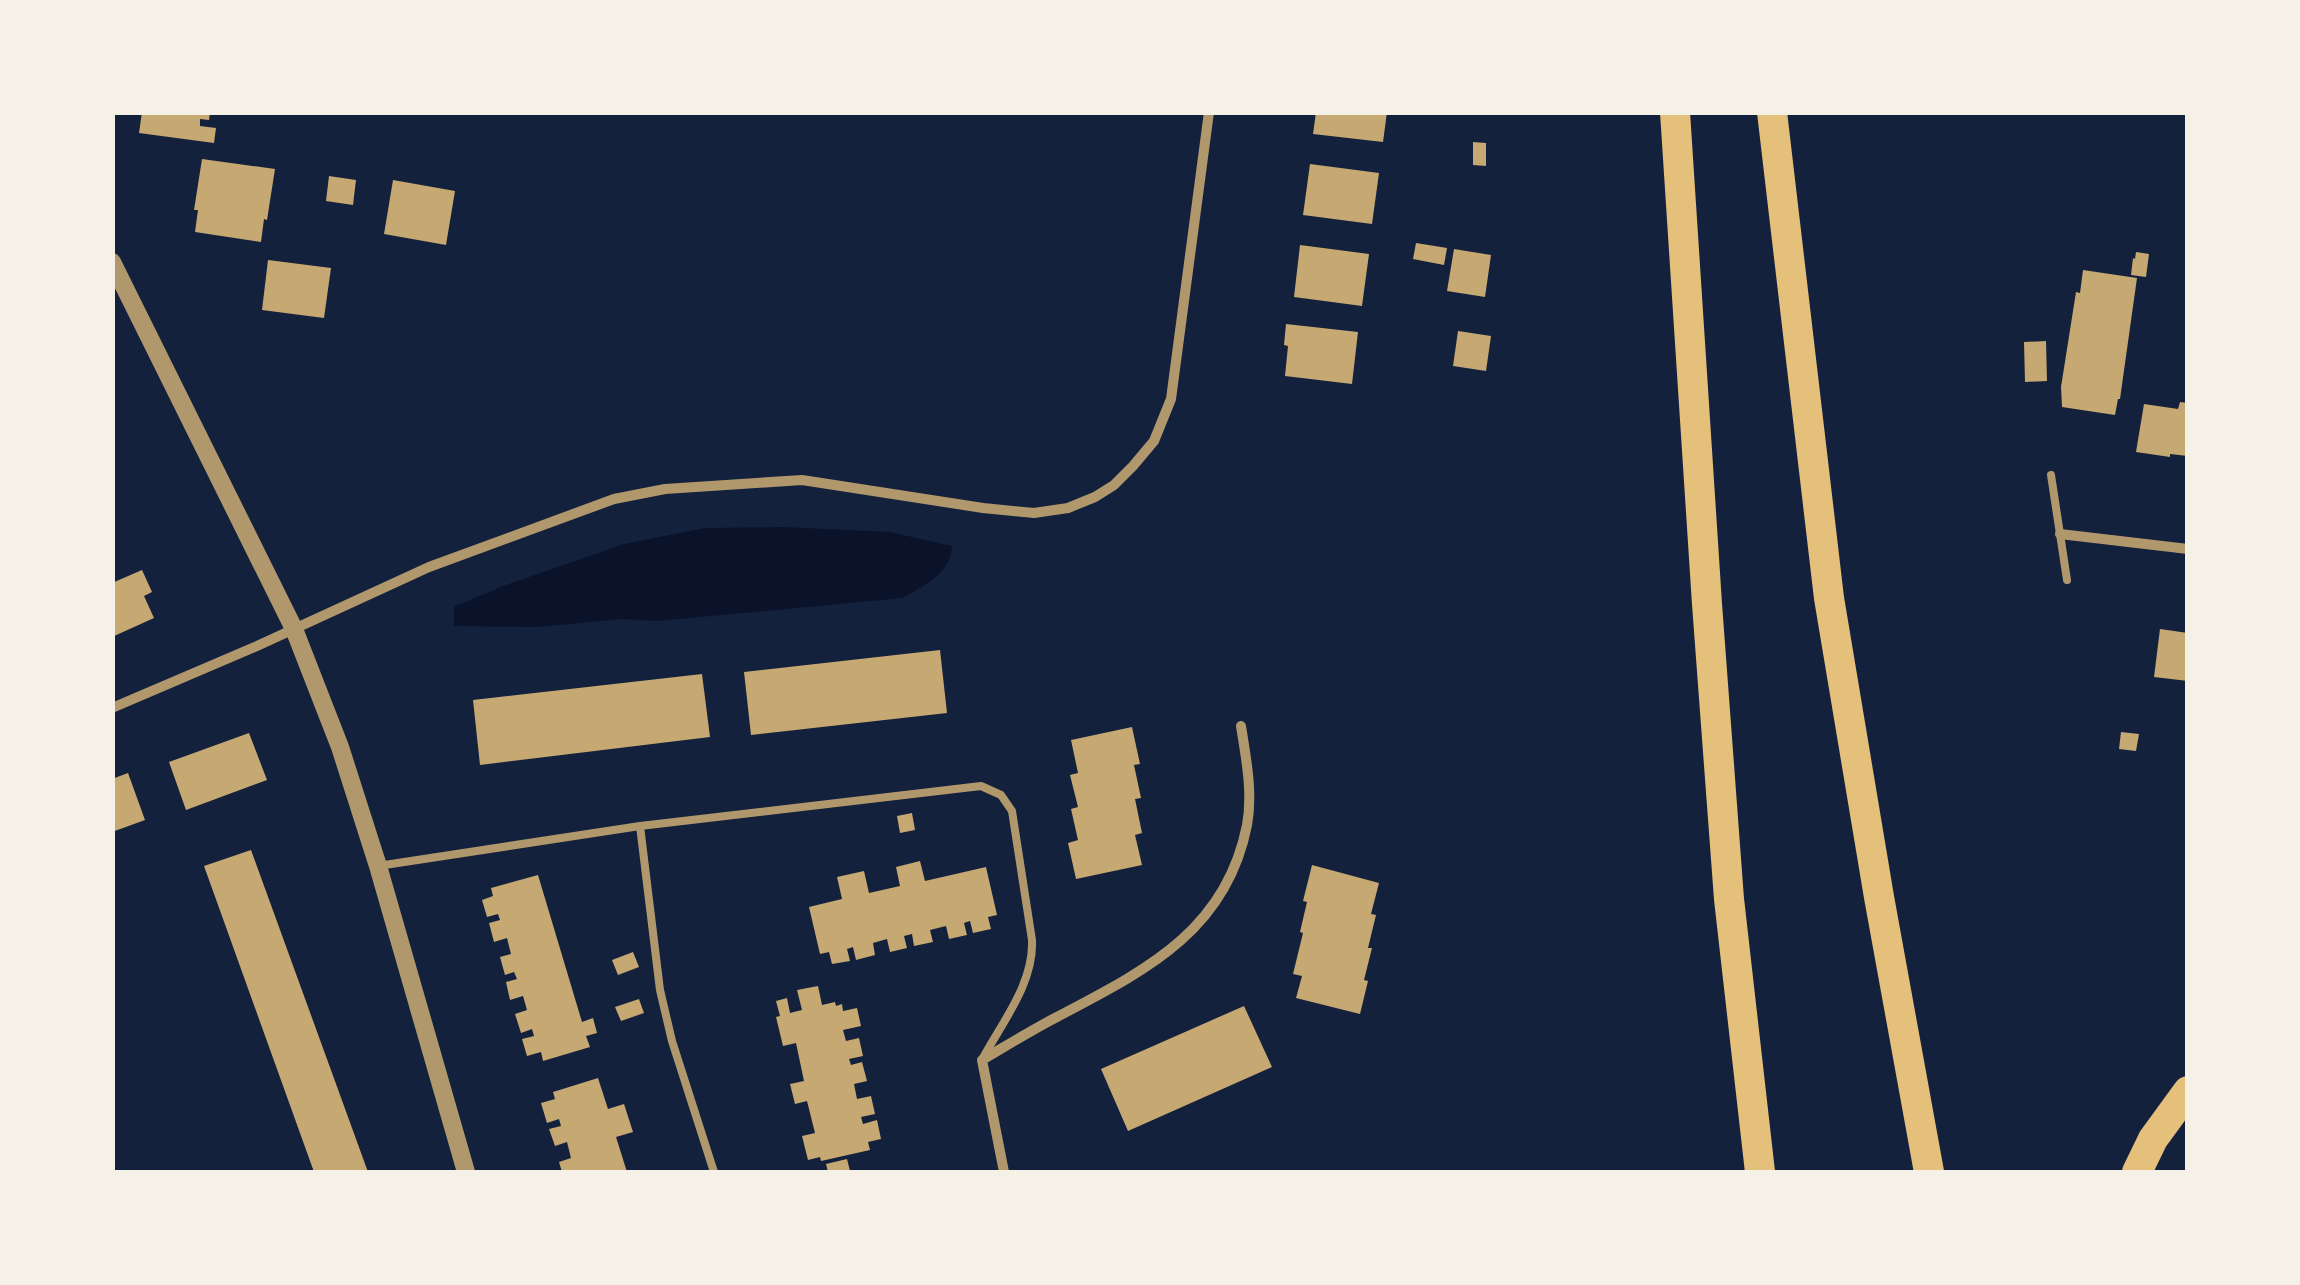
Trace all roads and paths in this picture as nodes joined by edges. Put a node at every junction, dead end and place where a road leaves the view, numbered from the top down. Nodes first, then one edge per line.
1 (1208, 112) edge
2 (1676, 112) edge
3 (1772, 112) edge
4 (112, 262) edge
5 (2051, 475) dead end
6 (2060, 534) junction
7 (2188, 549) edge
8 (2067, 580) dead end
9 (294, 629) junction
10 (112, 708) edge
11 (1242, 726) dead end
12 (640, 826) junction
13 (378, 866) junction
14 (982, 1060) junction
15 (2188, 1091) edge
16 (466, 1172) edge
17 (714, 1172) edge
18 (1004, 1172) edge
19 (1760, 1172) edge
20 (1929, 1172) edge
21 (2137, 1172) edge

1 - 9 street
2 - 19 highway
3 - 20 highway
4 - 9 street
5 - 6 lane
6 - 7 street
6 - 8 lane
9 - 10 street
9 - 13 street
11 - 14 street
12 - 13 lane
12 - 14 lane
12 - 17 lane
13 - 16 street
14 - 18 street
15 - 21 highway

